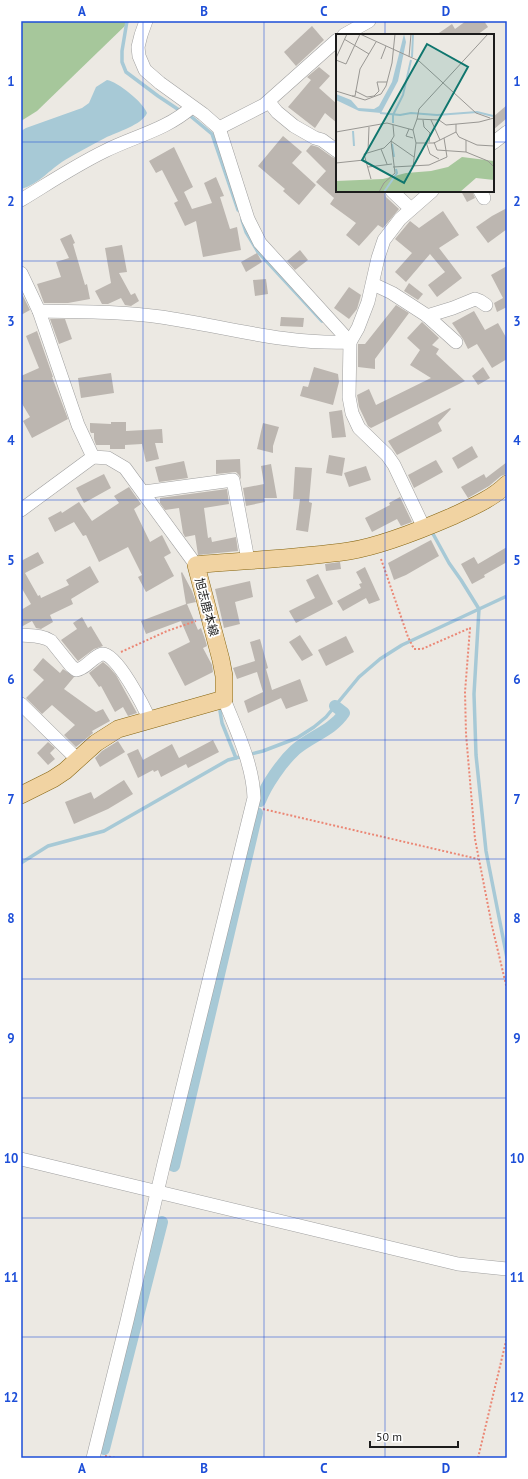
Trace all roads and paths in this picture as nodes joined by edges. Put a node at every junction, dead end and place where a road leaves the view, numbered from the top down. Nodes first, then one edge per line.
1 (146, 21) edge
2 (369, 21) edge
3 (346, 34) edge
4 (336, 41) edge
5 (269, 102) junction
6 (192, 107) junction
7 (219, 128) junction
8 (507, 132) edge
9 (494, 142) edge
10 (336, 150) edge
11 (393, 192) edge
12 (431, 192) edge
13 (21, 200) edge
14 (411, 209) junction
15 (21, 273) edge
16 (373, 284) junction
17 (486, 305) dead end
18 (39, 311) junction
19 (427, 316) junction
20 (350, 342) junction
21 (456, 342) dead end
22 (93, 457) junction
23 (507, 484) edge
24 (144, 492) junction
25 (21, 510) edge
26 (424, 528) junction
27 (377, 544) junction
28 (248, 560) junction
29 (196, 566) junction
30 (209, 617) junction
31 (21, 636) edge
32 (112, 658) junction
33 (224, 699) junction
34 (21, 704) edge
35 (150, 721) junction
36 (78, 760) junction
37 (21, 795) edge
38 (252, 806) junction
39 (478, 859) junction
40 (507, 989) edge
41 (21, 1159) edge
42 (157, 1191) junction
43 (507, 1269) edge
44 (507, 1337) edge
45 (93, 1458) edge
46 (478, 1458) edge

1 - 6 street
2 - 3 street
4 - 5 street
5 - 7 street
5 - 10 street
6 - 7 street
6 - 13 street
7 - 20 street
8 - 9 street
11 - 14 street
12 - 14 street
14 - 16 street
15 - 18 street
16 - 19 street
16 - 20 street
17 - 19 street
18 - 20 street
18 - 22 street
19 - 21 street
20 - 26 street
22 - 24 street
22 - 25 street
23 - 26 main road, 旭志鹿本線
24 - 28 street
24 - 29 street
26 - 27 main road, 旭志鹿本線
27 - 28 main road, 旭志鹿本線
27 - 39 path
28 - 29 main road, 旭志鹿本線
29 - 30 main road, 旭志鹿本線
30 - 32 path
30 - 33 main road, 旭志鹿本線
31 - 32 street
32 - 35 street
33 - 35 main road
33 - 38 street
34 - 36 street
35 - 36 main road
36 - 37 main road
38 - 39 path
38 - 42 street
39 - 40 path
41 - 42 street
42 - 43 street
42 - 45 street
44 - 46 path

